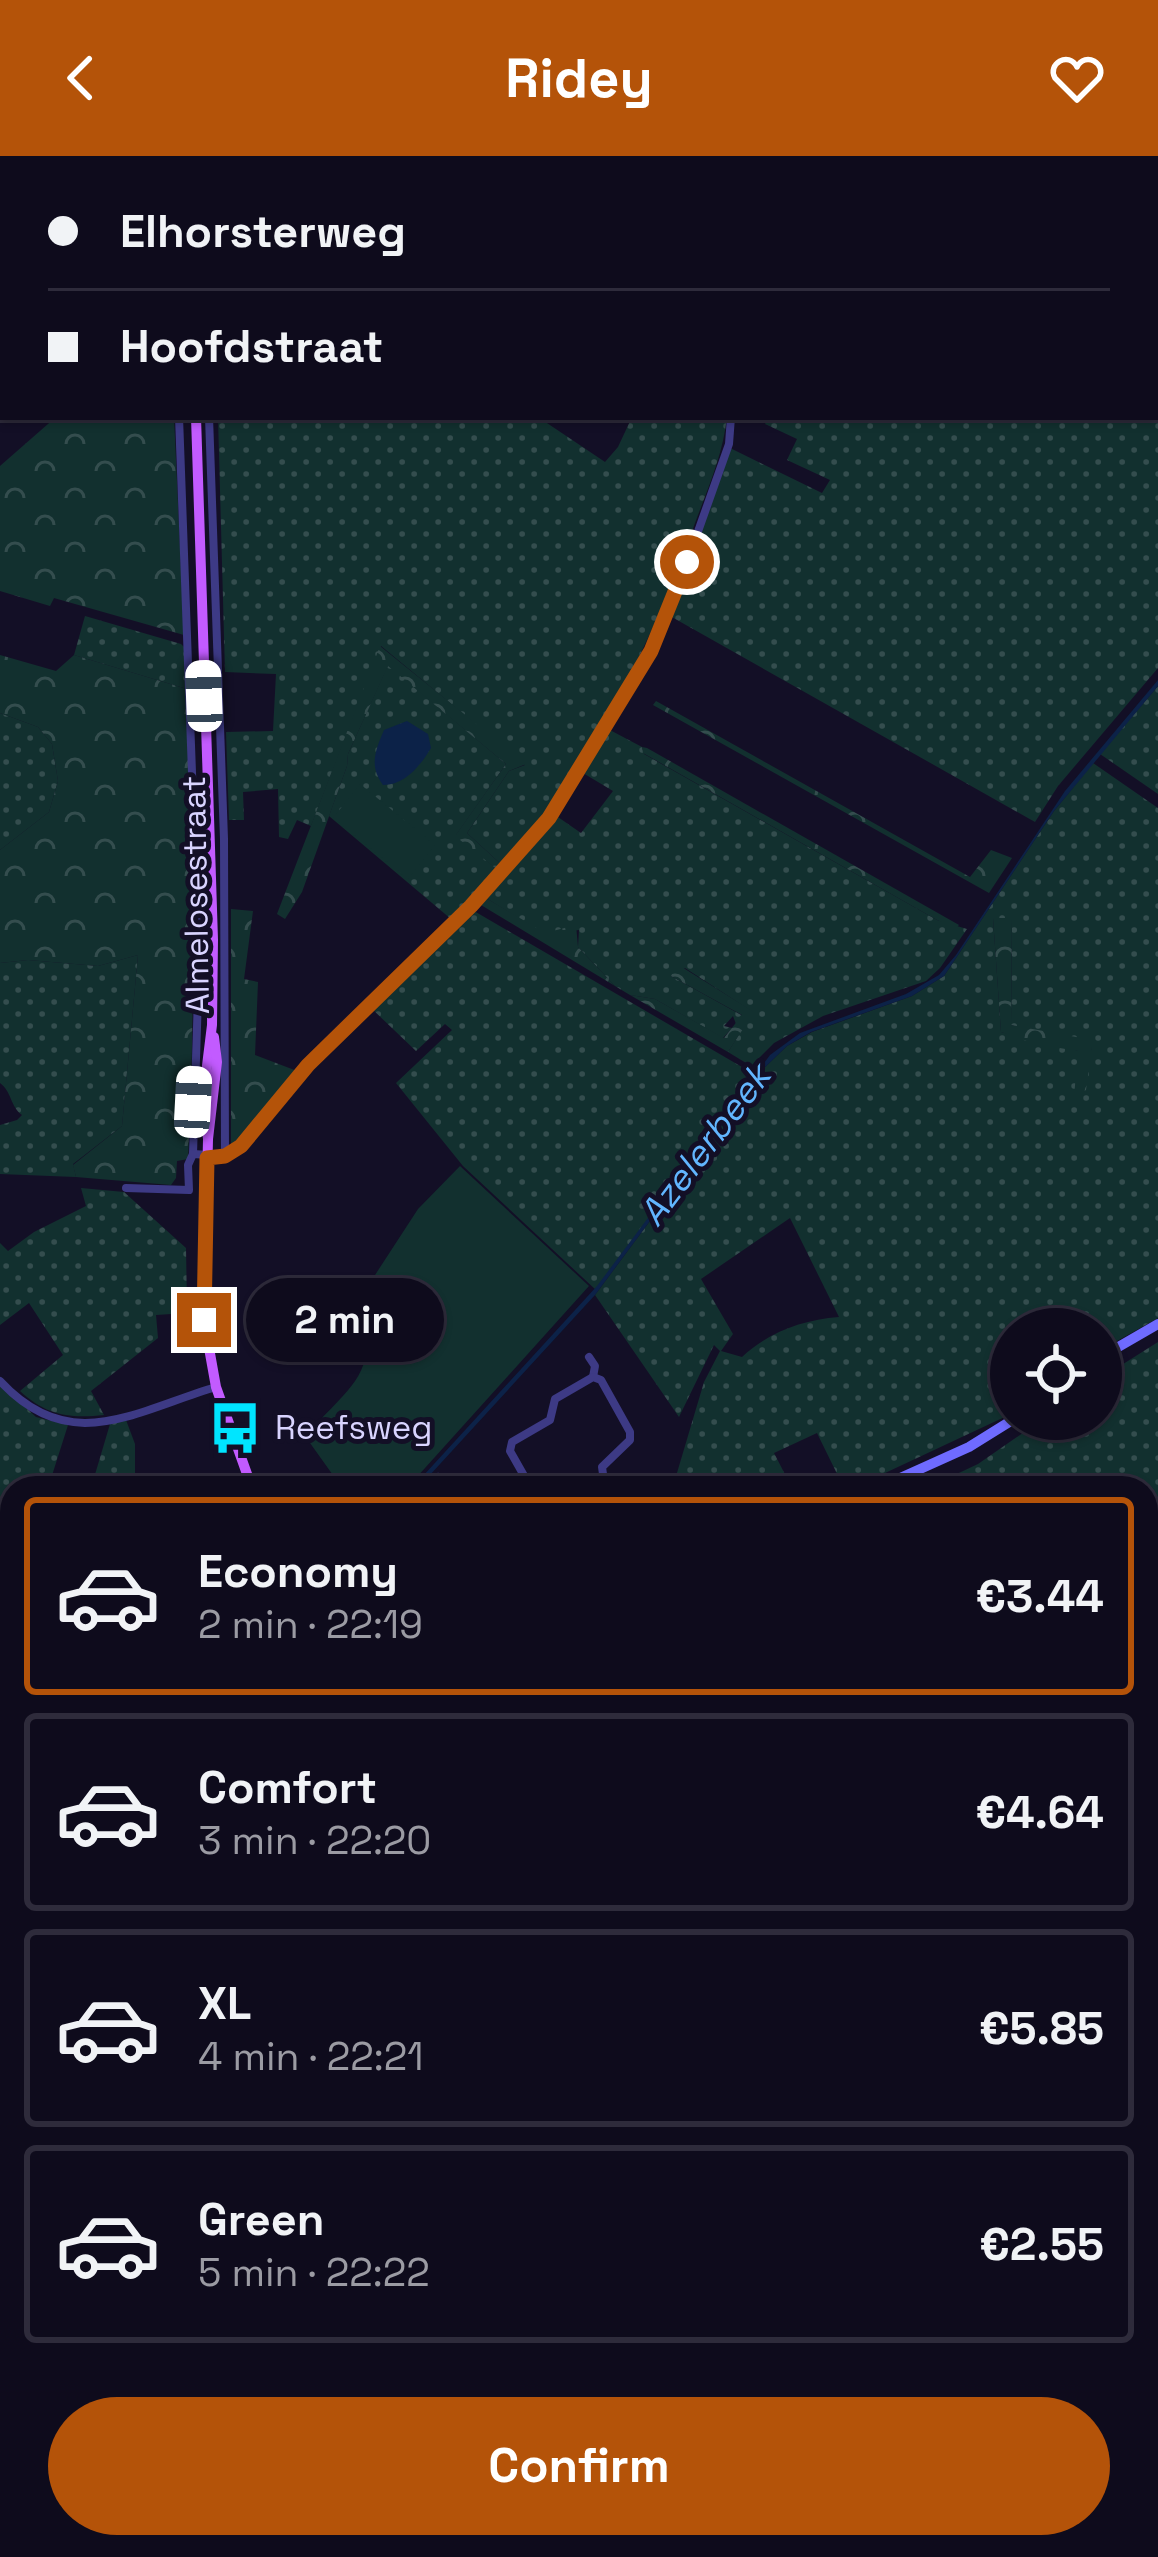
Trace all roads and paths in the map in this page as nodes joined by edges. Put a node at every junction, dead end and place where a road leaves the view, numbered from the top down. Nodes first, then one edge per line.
1 (179, 420) edge
2 (196, 420) edge
3 (209, 420) edge
4 (731, 420) edge
5 (193, 1154) junction
6 (225, 1156) junction
7 (207, 1158) junction
8 (126, 1188) dead end
9 (1158, 1324) edge
10 (1122, 1345) edge
11 (590, 1357) dead end
12 (592, 1377) junction
13 (0, 1382) edge
14 (216, 1387) junction
15 (990, 1434) edge
16 (248, 1476) edge
17 (524, 1476) edge
18 (603, 1476) edge
19 (905, 1476) edge

1 - 5 street, Almelosestraat
2 - 7 main road, Almelosestraat
3 - 6 street, Almelosestraat
4 - 6 street
5 - 7 street
5 - 8 street
6 - 7 street
7 - 14 main road, Almelosestraat
9 - 10 main road
11 - 12 street
12 - 17 street
12 - 18 street
13 - 14 street
14 - 16 main road, Almelosestraat
15 - 19 main road

